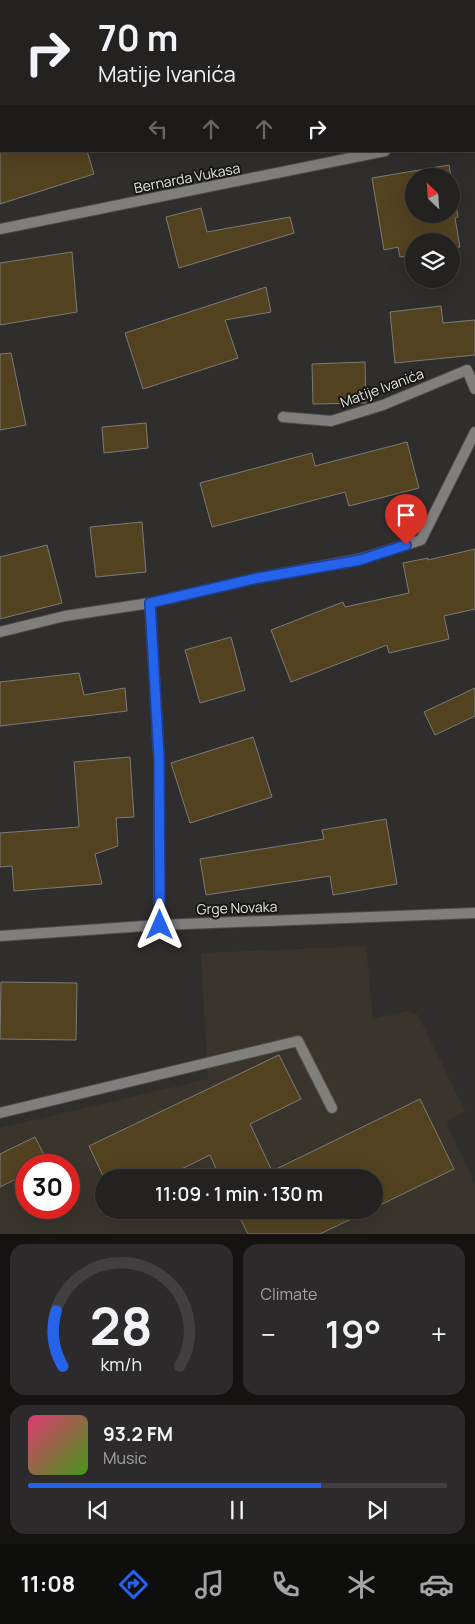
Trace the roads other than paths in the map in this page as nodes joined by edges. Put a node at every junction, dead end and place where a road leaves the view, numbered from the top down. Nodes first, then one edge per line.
1 (381, 152) edge
2 (0, 229) edge
3 (475, 389) edge
4 (283, 417) dead end
5 (475, 432) edge
6 (150, 603) junction
7 (0, 632) edge
8 (475, 913) edge
9 (160, 925) junction
10 (0, 936) edge
11 (332, 1108) dead end
12 (0, 1113) edge

1 - 2 street, Bernarda Vukasa
3 - 4 street, Matije Ivanića
5 - 6 street
6 - 7 street
6 - 9 street
8 - 9 street, Grge Novaka
9 - 10 street, Grge Novaka
11 - 12 street

